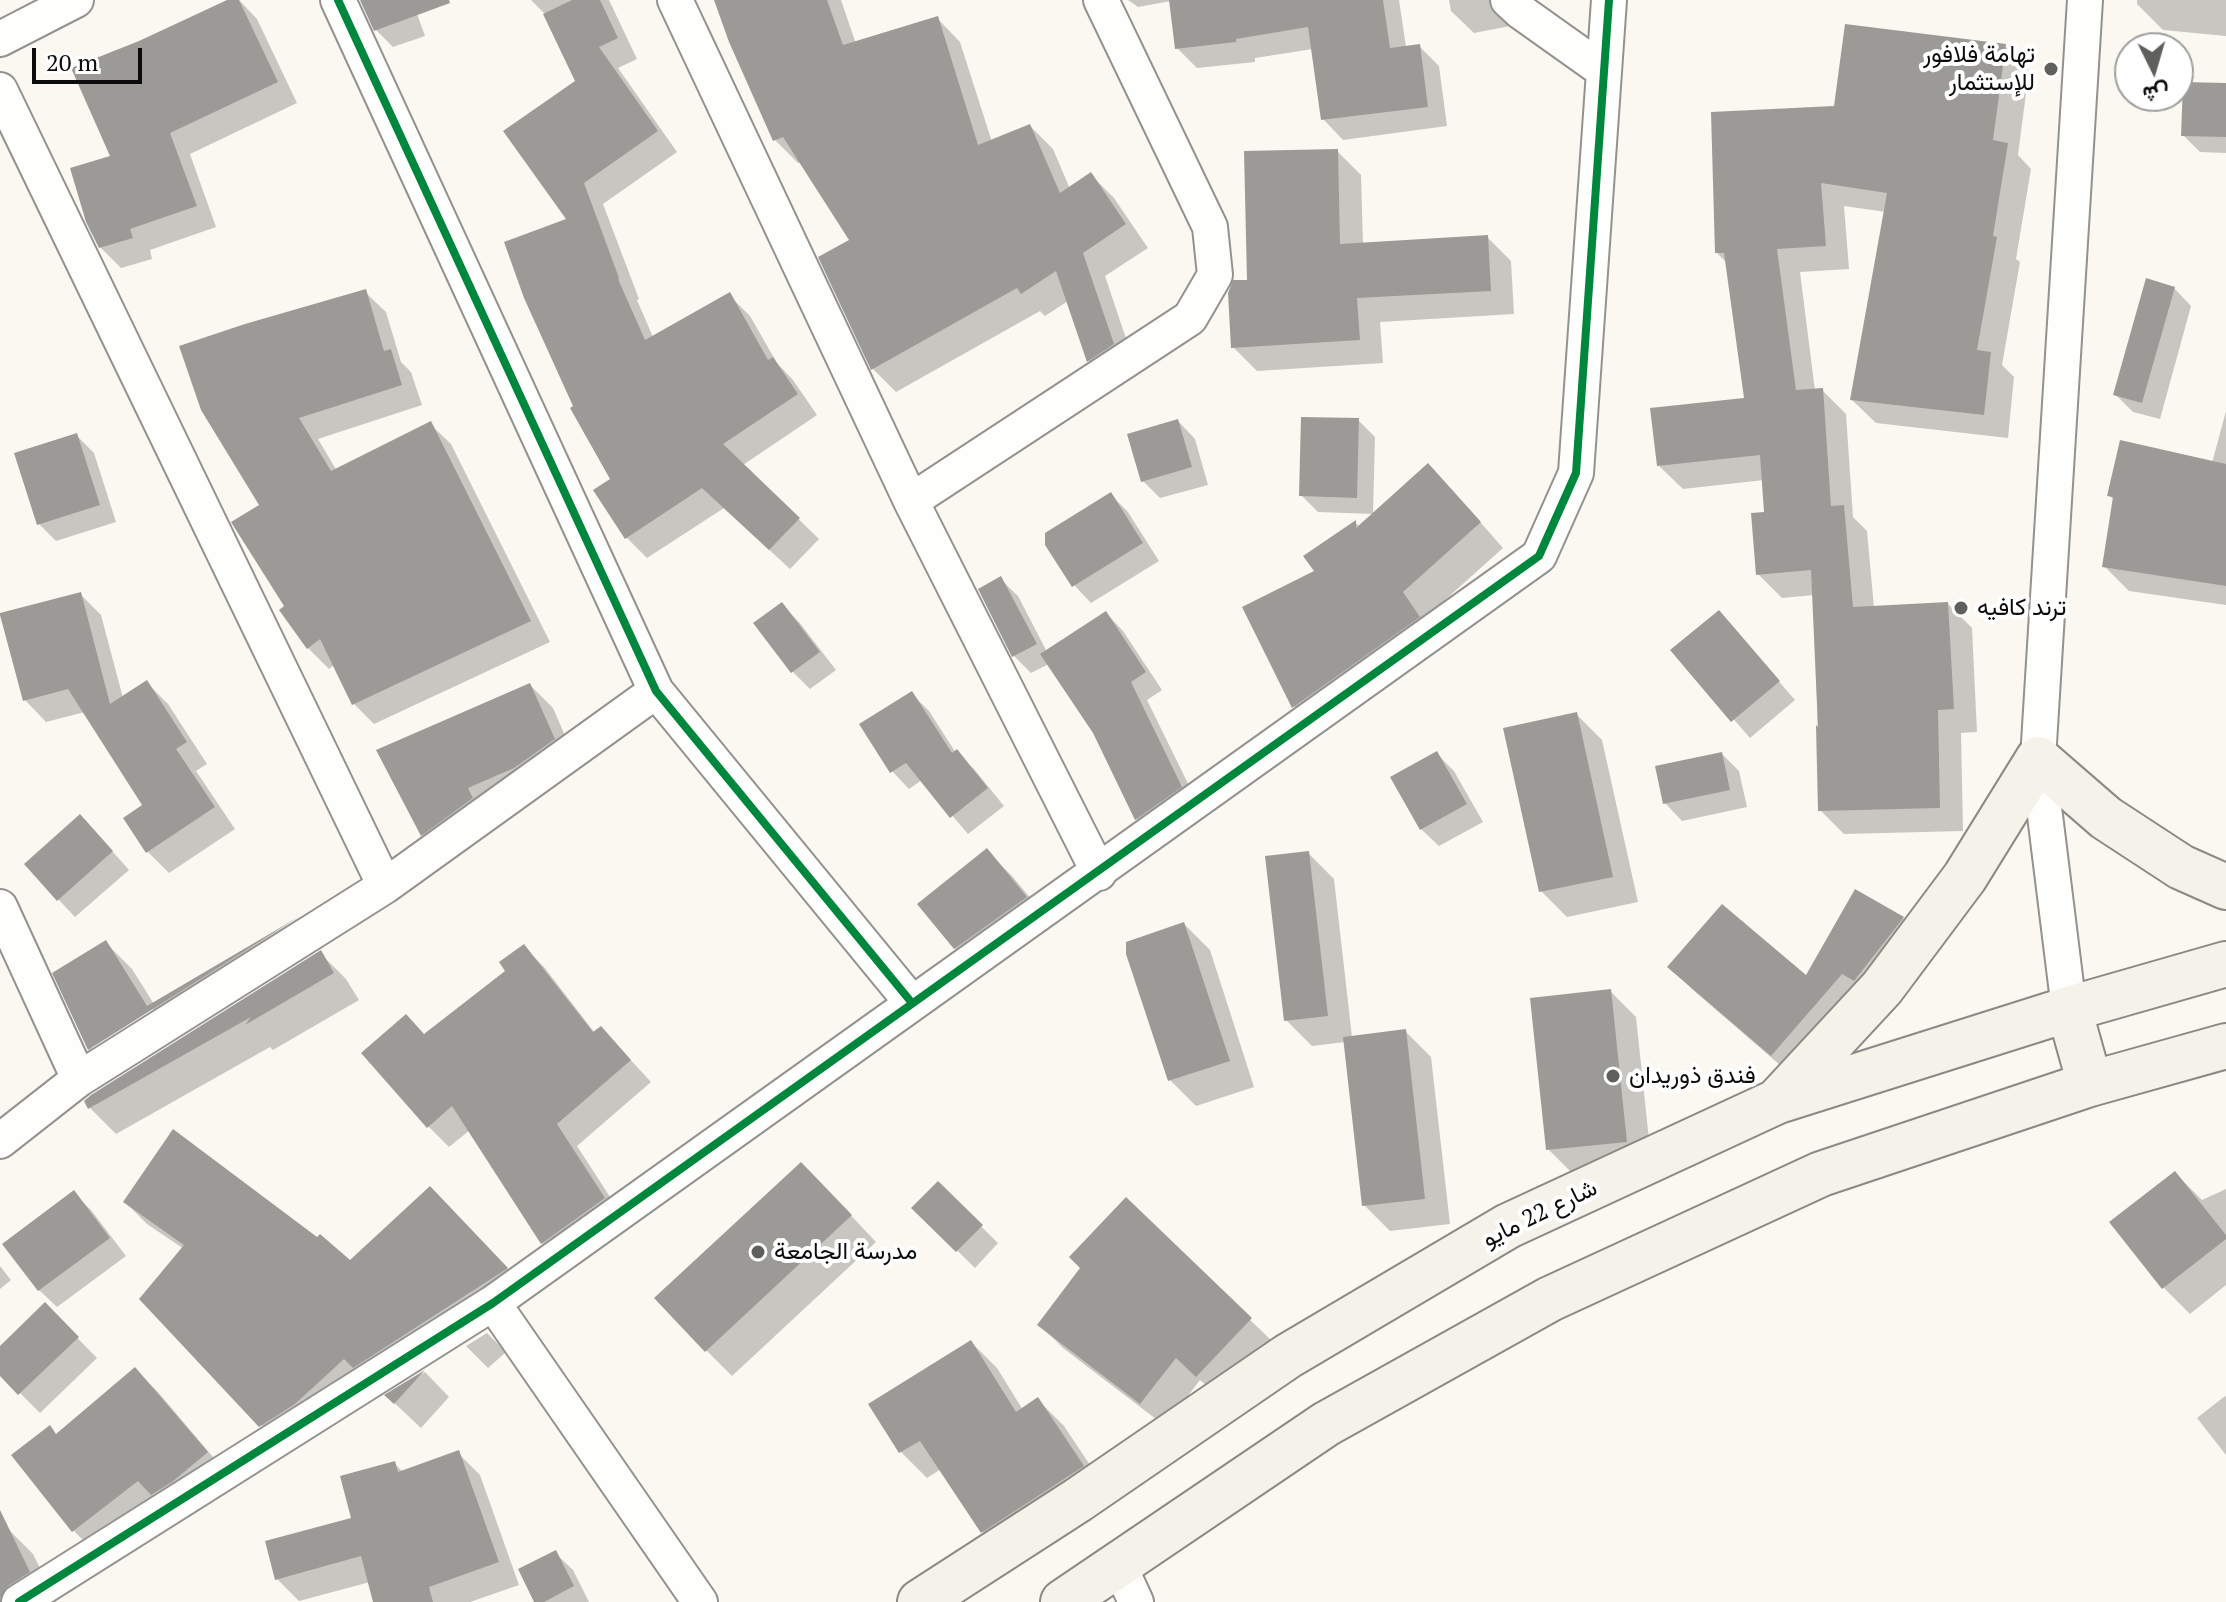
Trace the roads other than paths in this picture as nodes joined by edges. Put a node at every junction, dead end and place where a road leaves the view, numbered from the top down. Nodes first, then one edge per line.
1 (76, 0) edge
2 (338, 0) edge
3 (675, 0) edge
4 (1101, 0) edge
5 (1508, 0) edge
6 (1609, 0) edge
7 (2085, 0) edge
8 (0, 39) edge
9 (1604, 71) junction
10 (0, 90) edge
11 (911, 501) junction
12 (656, 691) junction
13 (2038, 759) junction
14 (1099, 873) junction
15 (385, 886) junction
16 (2226, 887) edge
17 (0, 907) edge
18 (2226, 964) edge
19 (912, 1003) junction
20 (2069, 1009) junction
21 (2226, 1046) edge
22 (79, 1079) junction
23 (2090, 1084) junction
24 (1778, 1101) junction
25 (0, 1141) edge
26 (493, 1303) junction
27 (1128, 1584) edge
28 (19, 1602) edge
29 (700, 1602) edge
30 (920, 1602) edge
31 (1063, 1602) edge

1 - 8 street
2 - 12 street
3 - 11 street
4 - 11 street
5 - 9 street
6 - 9 street
7 - 13 street
9 - 14 street
10 - 15 street
11 - 14 street
12 - 15 street
12 - 19 street
13 - 16 main road
13 - 20 street
13 - 24 main road
14 - 19 street
15 - 22 street
17 - 22 street
18 - 20 main road, شارع 22 مايو
19 - 26 street
20 - 23 main road
20 - 24 main road, شارع 22 مايو
21 - 23 main road
22 - 25 street
23 - 27 main road
24 - 30 main road, شارع 22 مايو
26 - 28 street
26 - 29 street
27 - 31 main road

